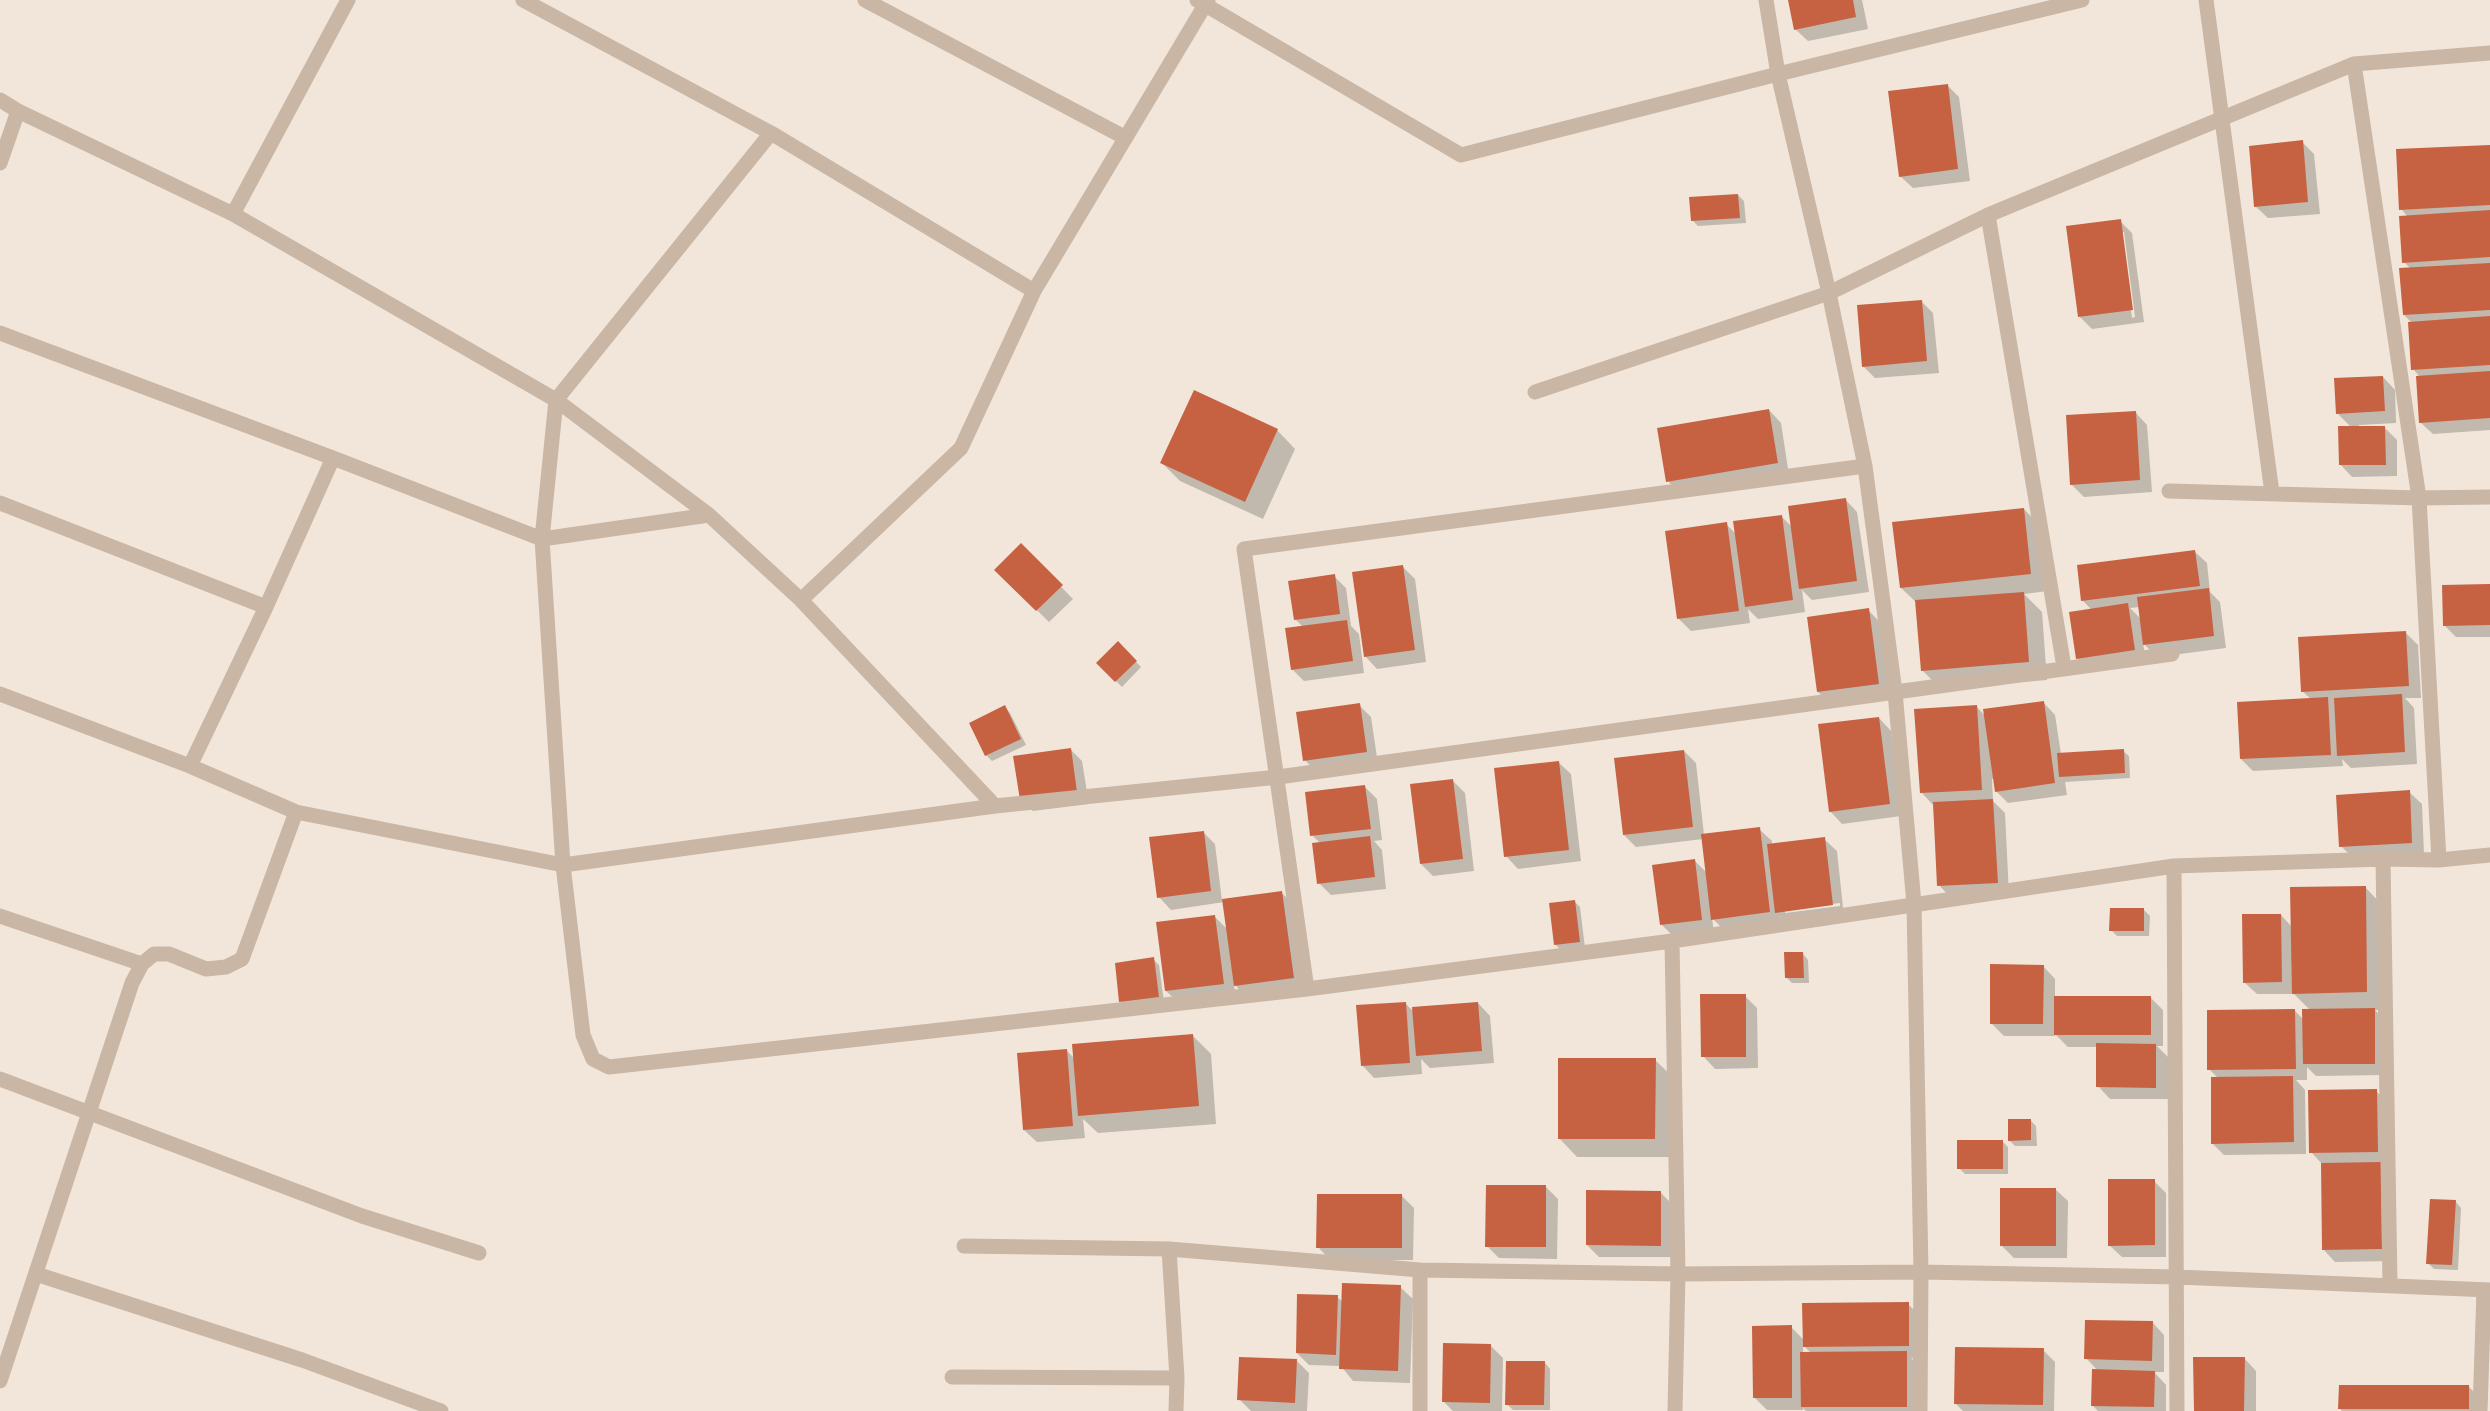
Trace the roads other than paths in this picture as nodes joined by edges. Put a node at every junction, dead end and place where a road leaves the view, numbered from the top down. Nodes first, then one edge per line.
1 (348, 0) edge
2 (523, 0) edge
3 (865, 0) edge
4 (1766, 0) edge
5 (2082, 0) edge
6 (2206, 0) edge
7 (1203, 2) edge
8 (2490, 53) edge
9 (2354, 64) junction
10 (1778, 74) junction
11 (0, 100) edge
12 (18, 111) junction
13 (2220, 118) junction
14 (771, 133) junction
15 (1124, 137) junction
16 (0, 163) edge
17 (233, 214) junction
18 (1988, 215) junction
19 (1034, 291) junction
20 (1828, 293) junction
21 (0, 333) edge
22 (1535, 392) dead end
23 (556, 400) junction
24 (333, 458) junction
25 (1865, 466) junction
26 (2169, 491) dead end
27 (2272, 493) junction
28 (2490, 497) edge
29 (2419, 498) junction
30 (0, 503) edge
31 (709, 516) junction
32 (542, 540) junction
33 (801, 600) junction
34 (266, 607) junction
35 (2172, 654) dead end
36 (2064, 667) junction
37 (1895, 692) junction
38 (0, 694) edge
39 (190, 766) junction
40 (1278, 777) junction
41 (995, 806) junction
42 (296, 812) junction
43 (2490, 855) edge
44 (2383, 859) junction
45 (2439, 860) junction
46 (563, 865) junction
47 (2175, 866) junction
48 (1914, 904) junction
49 (0, 916) edge
50 (1672, 941) junction
51 (142, 964) junction
52 (1307, 989) junction
53 (0, 1079) edge
54 (90, 1113) junction
55 (964, 1246) dead end
56 (1169, 1249) junction
57 (479, 1253) dead end
58 (1420, 1270) junction
59 (1921, 1272) junction
60 (36, 1274) junction
61 (1678, 1274) junction
62 (2177, 1277) junction
63 (2390, 1284) junction
64 (2487, 1290) edge
65 (952, 1377) dead end
66 (1177, 1378) junction
67 (0, 1381) edge
68 (441, 1411) edge
69 (1176, 1411) edge
70 (1420, 1411) edge
71 (1675, 1411) edge
72 (1920, 1411) edge
73 (2177, 1411) edge
74 (2480, 1411) edge

1 - 17 street
2 - 14 street
3 - 15 street
4 - 10 street
5 - 10 street
6 - 13 street
7 - 10 street
7 - 15 street
8 - 9 street
9 - 13 street
9 - 29 street
10 - 20 street
11 - 12 street
12 - 16 street
12 - 17 street
13 - 18 street
13 - 27 street
14 - 19 street
14 - 23 street
15 - 19 street
17 - 23 street
18 - 20 street
18 - 36 street
19 - 33 street
20 - 22 street
20 - 25 street
21 - 24 street
23 - 31 street
23 - 32 street
24 - 32 street
24 - 34 street
25 - 37 street
25 - 40 street
26 - 27 street
27 - 29 street
28 - 29 street
29 - 45 street
30 - 34 street
31 - 32 street
31 - 33 street
32 - 46 street
33 - 41 street
34 - 39 street
35 - 36 street
36 - 37 street
37 - 40 street
37 - 48 street
38 - 39 street
39 - 42 street
40 - 41 street
40 - 52 street
41 - 46 street
42 - 46 street
42 - 51 street
43 - 45 street
44 - 45 street
44 - 47 street
44 - 63 street
46 - 52 street
47 - 48 street
47 - 62 street
48 - 50 street
48 - 59 street
49 - 51 street
50 - 52 street
50 - 61 street
51 - 54 street
53 - 54 street
54 - 57 street
54 - 60 street
55 - 56 street
56 - 58 street
56 - 66 street
58 - 61 street
58 - 70 street
59 - 61 street
59 - 62 street
59 - 72 street
60 - 67 street
60 - 68 street
61 - 71 street
62 - 63 street
62 - 73 street
63 - 64 street
64 - 74 street
65 - 66 street
66 - 69 street

